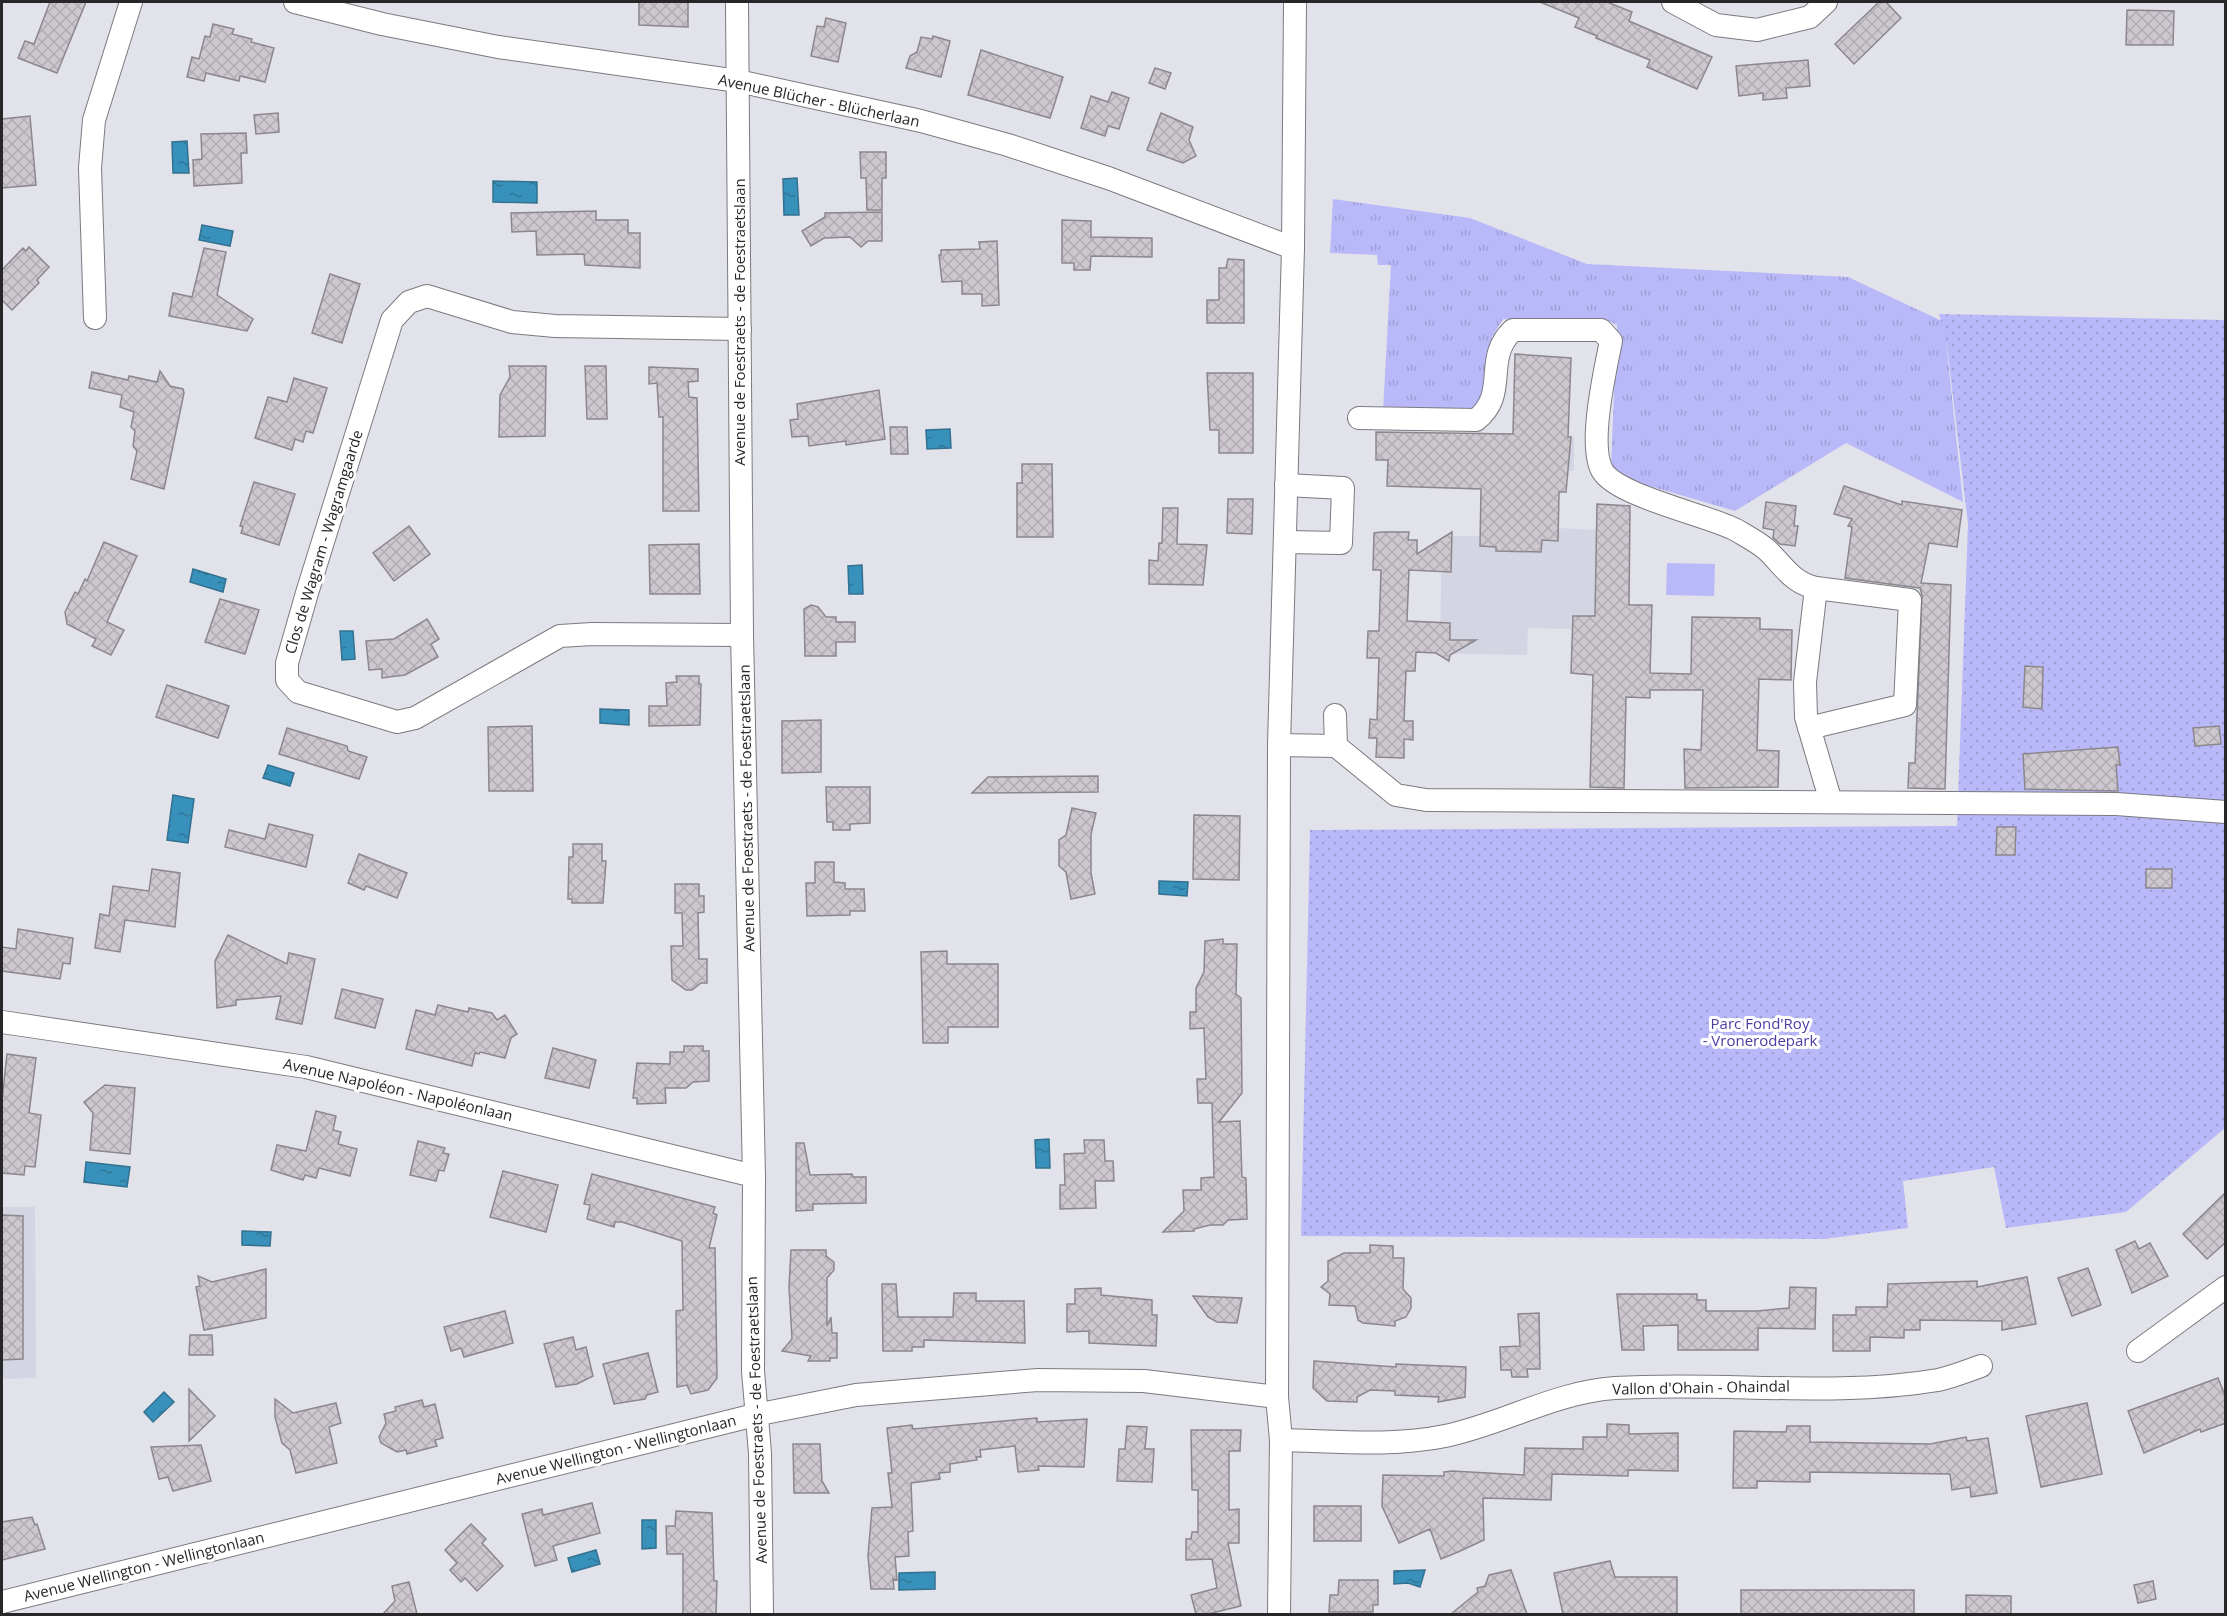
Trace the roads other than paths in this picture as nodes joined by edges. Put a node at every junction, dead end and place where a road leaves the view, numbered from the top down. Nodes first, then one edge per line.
1 (131, 2) edge
2 (295, 2) edge
3 (737, 2) edge
4 (1295, 2) edge
5 (1673, 2) edge
6 (1826, 2) edge
7 (738, 81) junction
8 (1293, 248) junction
9 (95, 318) dead end
10 (740, 329) junction
11 (1359, 418) dead end
12 (1286, 485) junction
13 (1285, 542) junction
14 (1816, 588) junction
15 (742, 635) junction
16 (1335, 715) dead end
17 (1809, 728) junction
18 (1279, 745) junction
19 (1335, 746) junction
20 (1831, 802) junction
21 (2226, 812) edge
22 (2, 1022) edge
23 (754, 1176) junction
24 (2226, 1287) edge
25 (2138, 1351) dead end
26 (1981, 1366) dead end
27 (1277, 1397) junction
28 (755, 1415) junction
29 (1281, 1440) junction
30 (2, 1602) edge
31 (762, 1614) edge
32 (1279, 1614) edge

1 - 9 street
2 - 7 street, Avenue Blücher - Blücherlaan
3 - 7 street, Avenue de Foestraets - de Foestraetslaan
4 - 8 street
5 - 6 street
7 - 8 street, Avenue Blücher - Blücherlaan
7 - 10 street, Avenue de Foestraets - de Foestraetslaan
8 - 12 street
10 - 15 street, Avenue de Foestraets - de Foestraetslaan
10 - 15 street, Clos de Wagram - Wagramgaarde
11 - 14 street
12 - 13 street
12 - 13 street
13 - 18 street
14 - 17 street
14 - 17 street
15 - 23 street, Avenue de Foestraets - de Foestraetslaan
16 - 19 street
17 - 20 street
18 - 19 street
18 - 27 street
19 - 20 street
20 - 21 street
22 - 23 street, Avenue Napoléon - Napoléonlaan
23 - 28 street, Avenue de Foestraets - de Foestraetslaan
24 - 25 street
26 - 29 street, Vallon d'Ohain - Ohaindal
27 - 28 street, Avenue Wellington - Wellingtonlaan
27 - 29 street
28 - 30 street, Avenue Wellington - Wellingtonlaan
28 - 31 street, Avenue de Foestraets - de Foestraetslaan
29 - 32 street

